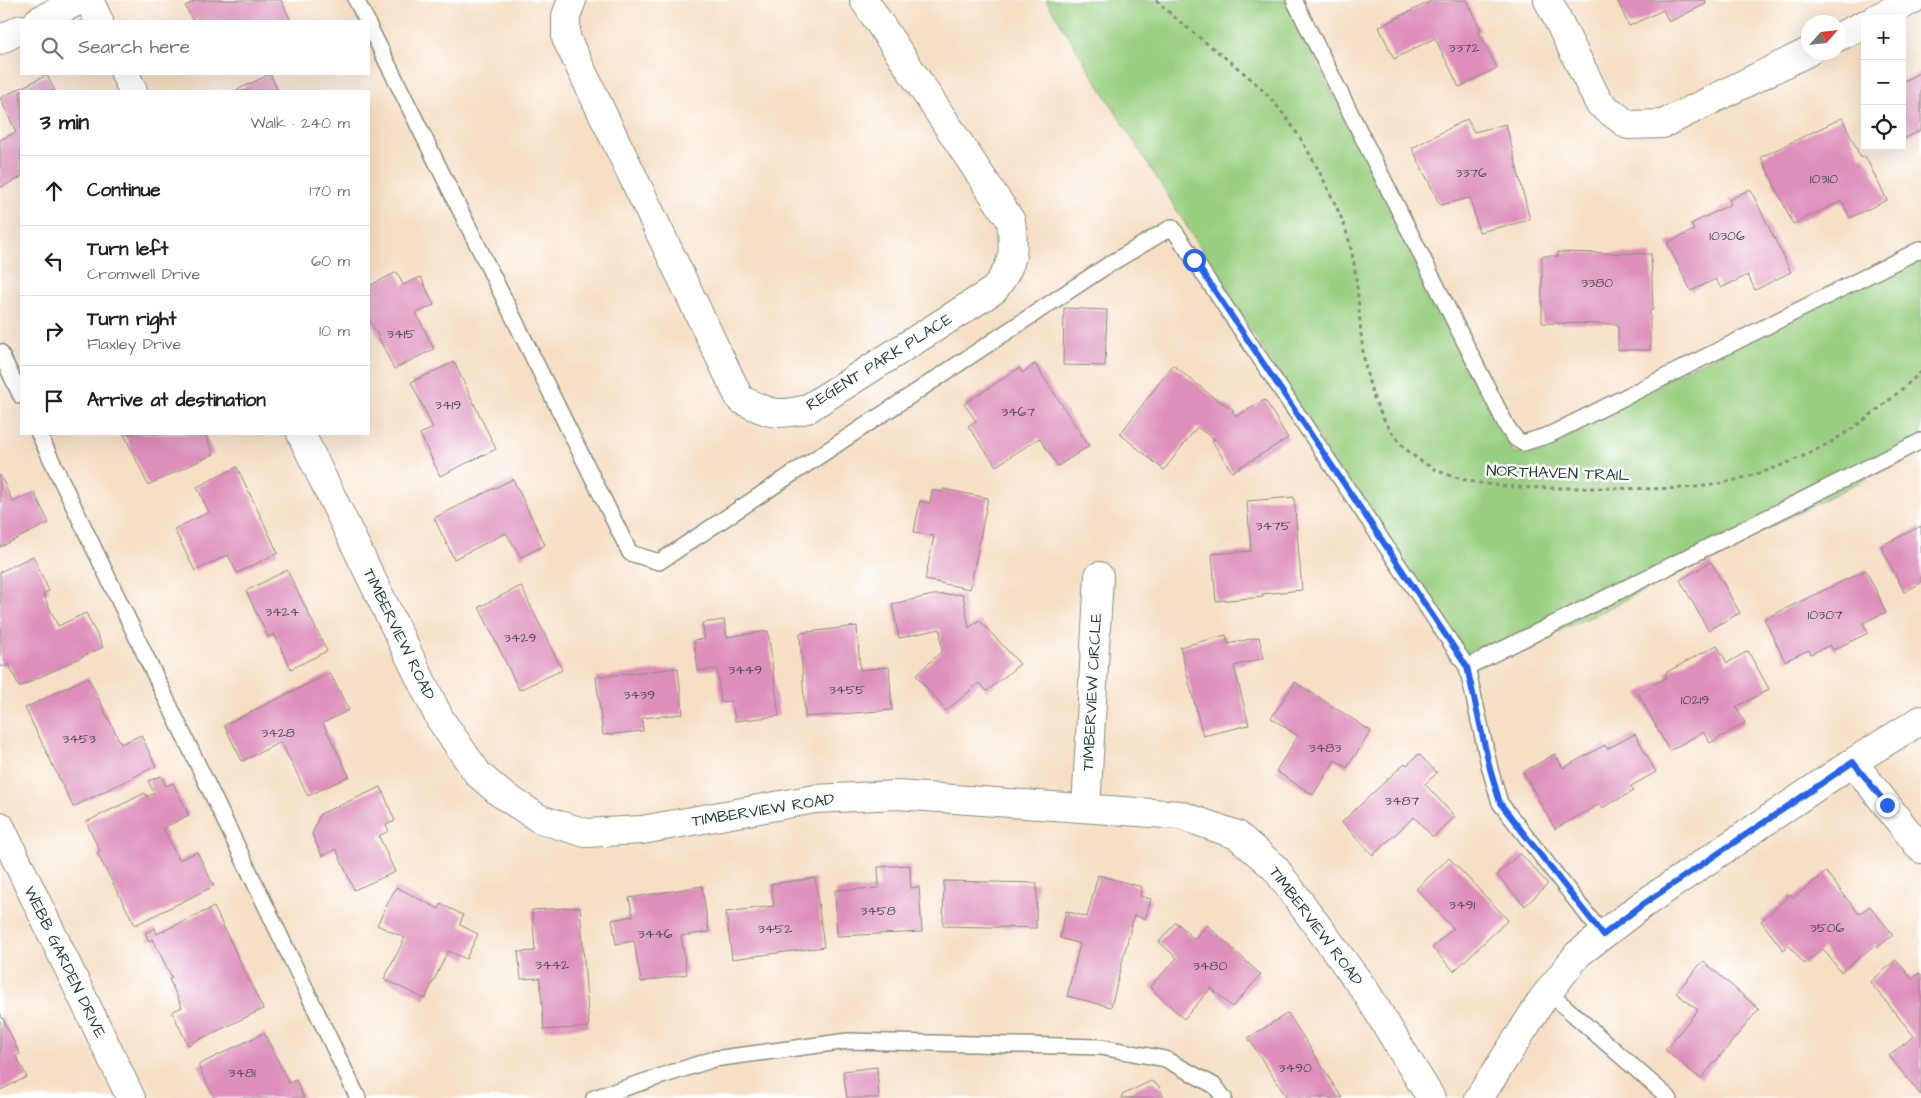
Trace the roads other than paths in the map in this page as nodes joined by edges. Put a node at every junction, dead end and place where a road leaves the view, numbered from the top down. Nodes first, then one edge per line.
1 (80, 0) edge
2 (89, 0) edge
3 (356, 0) edge
4 (572, 0) edge
5 (864, 0) edge
6 (1294, 0) edge
7 (1548, 0) edge
8 (1912, 0) edge
9 (1883, 15) edge
10 (40, 20) edge
11 (99, 20) edge
12 (366, 20) edge
13 (1861, 26) edge
14 (370, 28) edge
15 (20, 30) edge
16 (1846, 33) edge
17 (0, 40) edge
18 (1801, 55) edge
19 (125, 75) edge
20 (133, 90) edge
21 (1921, 249) edge
22 (0, 352) edge
23 (20, 394) edge
24 (39, 435) edge
25 (301, 435) edge
26 (1921, 441) edge
27 (1099, 576) dead end
28 (1467, 667) junction
29 (1921, 720) edge
30 (1853, 762) junction
31 (1086, 808) junction
32 (0, 826) edge
33 (1921, 849) edge
34 (1603, 935) junction
35 (1548, 992) junction
36 (131, 1098) edge
37 (358, 1098) edge
38 (594, 1098) edge
39 (1224, 1098) edge
40 (1432, 1098) edge
41 (1479, 1098) edge
42 (1669, 1098) edge

1 - 10 street
2 - 11 street
3 - 12 lane
4 - 5 street, REGENT PARK PLACE
6 - 21 lane
7 - 18 street
8 - 9 street
13 - 16 street
14 - 28 lane
15 - 17 street
19 - 20 street
22 - 23 lane
24 - 37 lane
25 - 31 street, TIMBERVIEW ROAD
26 - 28 lane
27 - 31 street, TIMBERVIEW CIRCLE
28 - 34 lane
29 - 30 street
30 - 33 street
30 - 34 street
31 - 40 street, TIMBERVIEW ROAD
32 - 36 street, WEBB GARDEN DRIVE
34 - 35 street
35 - 41 street
35 - 42 lane
38 - 39 lane

